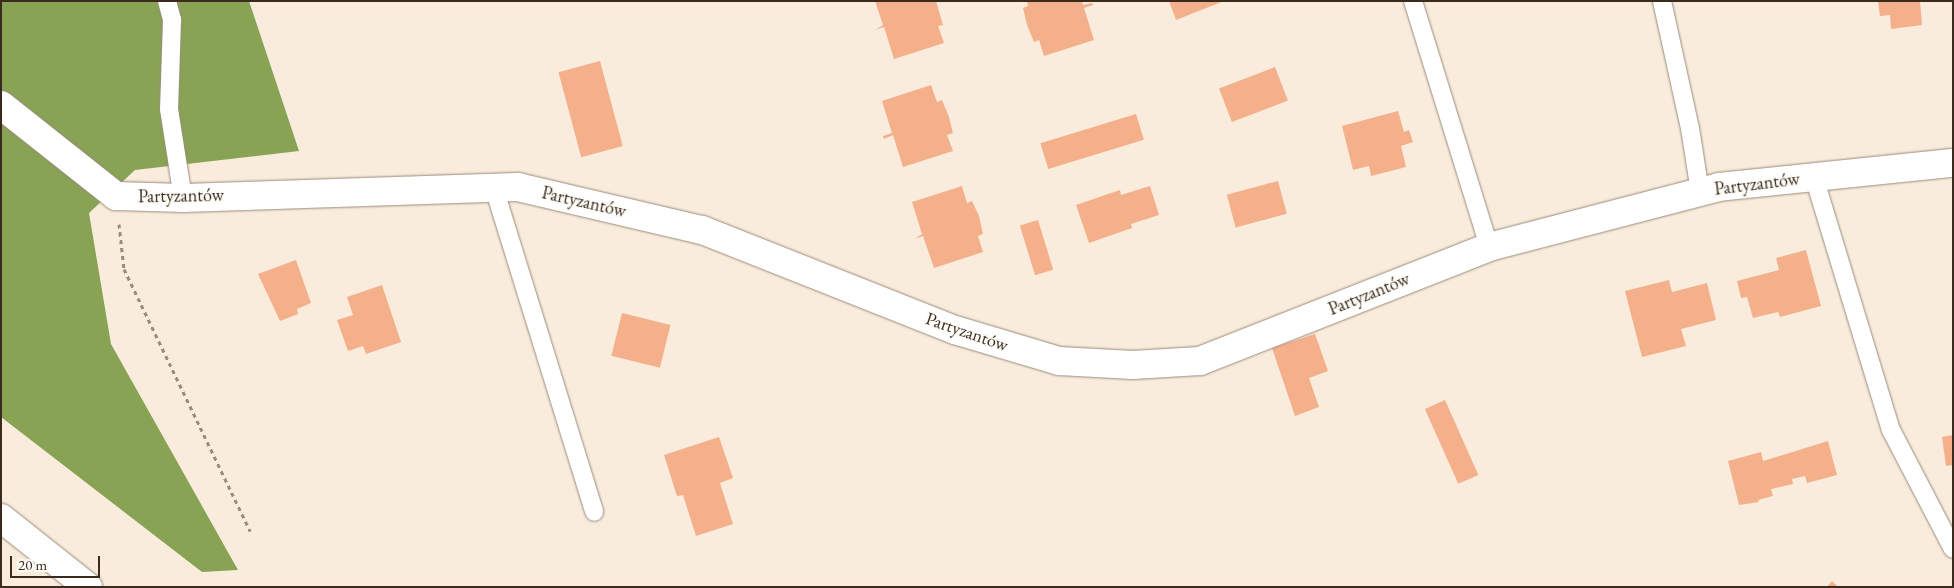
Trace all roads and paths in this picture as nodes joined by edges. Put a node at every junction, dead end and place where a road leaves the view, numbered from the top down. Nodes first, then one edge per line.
1 (167, 1) edge
2 (1414, 1) edge
3 (1662, 1) edge
4 (1, 105) edge
5 (1953, 163) edge
6 (1814, 177) junction
7 (494, 188) junction
8 (1700, 192) junction
9 (116, 196) junction
10 (183, 198) junction
11 (1489, 247) junction
12 (594, 512) dead end
13 (1, 518) edge
14 (250, 531) dead end
15 (1953, 549) edge
16 (88, 587) edge

1 - 10 lane
2 - 11 lane
3 - 8 lane
4 - 9 street, Partyzantów
5 - 6 street, Partyzantów
6 - 8 street, Partyzantów
6 - 15 lane
7 - 10 street, Partyzantów
7 - 11 street, Partyzantów
7 - 12 lane
8 - 11 street, Partyzantów
9 - 10 street, Partyzantów
9 - 14 path
13 - 16 street

